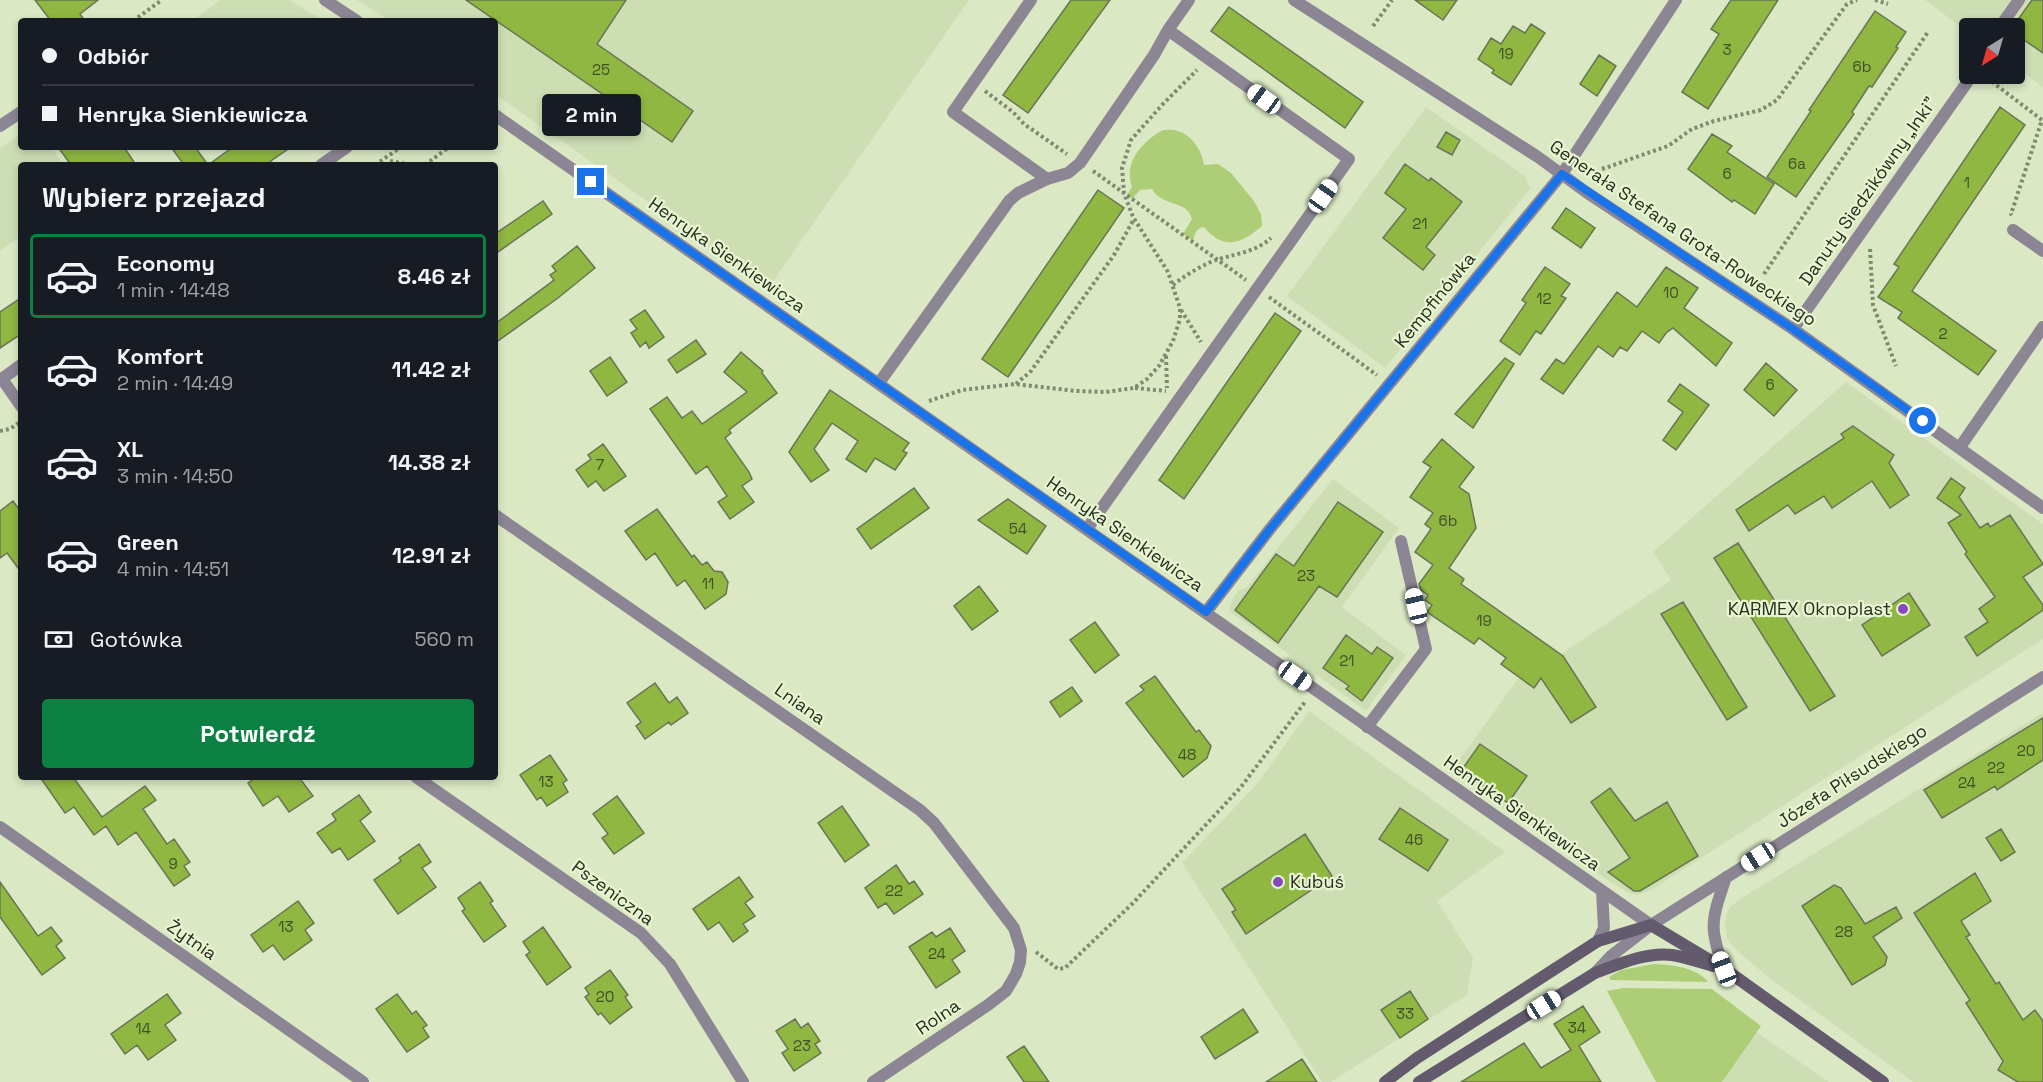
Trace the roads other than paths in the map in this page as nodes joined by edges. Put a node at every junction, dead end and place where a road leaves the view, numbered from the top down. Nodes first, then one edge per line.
1 (325, 0) edge
2 (1031, 0) edge
3 (1189, 0) edge
4 (1676, 0) edge
5 (2019, 0) edge
6 (1300, 2) edge
7 (352, 18) edge
8 (2006, 18) edge
9 (1168, 30) junction
10 (1966, 84) edge
11 (18, 114) edge
12 (498, 117) edge
13 (0, 126) edge
14 (343, 150) edge
15 (325, 162) edge
16 (1562, 174) junction
17 (1047, 179) junction
18 (2013, 230) road end
19 (2043, 251) edge
20 (2043, 327) edge
21 (1793, 329) junction
22 (18, 367) edge
23 (1, 379) edge
24 (879, 383) junction
25 (18, 402) edge
26 (1960, 447) junction
27 (2043, 508) edge
28 (498, 517) edge
29 (1087, 530) junction
30 (1401, 541) dead end
31 (1206, 612) junction
32 (2043, 677) edge
33 (1367, 727) junction
34 (420, 780) edge
35 (0, 827) edge
36 (1726, 877) junction
37 (1602, 891) junction
38 (1650, 925) junction
39 (1598, 941) junction
40 (1724, 969) junction
41 (1595, 973) junction
42 (1016, 974) joint
43 (363, 1082) edge
44 (742, 1082) edge
45 (873, 1082) edge
46 (1385, 1082) edge
47 (1419, 1082) edge
48 (1883, 1082) edge

1 - 7 street
2 - 17 street
3 - 9 street
4 - 16 street, Kempfinówka
5 - 8 street
6 - 16 street, Generała Stefana Grota-Roweckiego
9 - 17 street
9 - 29 street
10 - 21 street, Danuty Siedzikówny „Inki”
11 - 13 street
12 - 24 street, Henryka Sienkiewicza
14 - 15 street
16 - 21 street, Generała Stefana Grota-Roweckiego
16 - 31 street, Kempfinówka
17 - 24 street
18 - 19 street
20 - 26 street
21 - 26 street, Generała Stefana Grota-Roweckiego
22 - 23 street
23 - 25 street
24 - 29 street, Henryka Sienkiewicza
26 - 27 street, Generała Stefana Grota-Roweckiego
28 - 42 street, Lniana
29 - 31 street, Henryka Sienkiewicza
30 - 33 street
31 - 33 street, Henryka Sienkiewicza
32 - 36 street, Józefa Piłsudskiego
33 - 37 street, Henryka Sienkiewicza
34 - 44 street, Pszeniczna
35 - 43 street, Żytnia
36 - 38 street, Józefa Piłsudskiego
36 - 40 street
37 - 38 street, Henryka Sienkiewicza
37 - 39 street
38 - 39 main road, Józefa Piłsudskiego
38 - 40 main road, Henryka Sienkiewicza
38 - 41 street, Józefa Piłsudskiego
39 - 46 main road, Józefa Piłsudskiego
40 - 41 main road
40 - 48 main road, Henryka Sienkiewicza
41 - 47 main road, Józefa Piłsudskiego
42 - 45 street, Rolna

